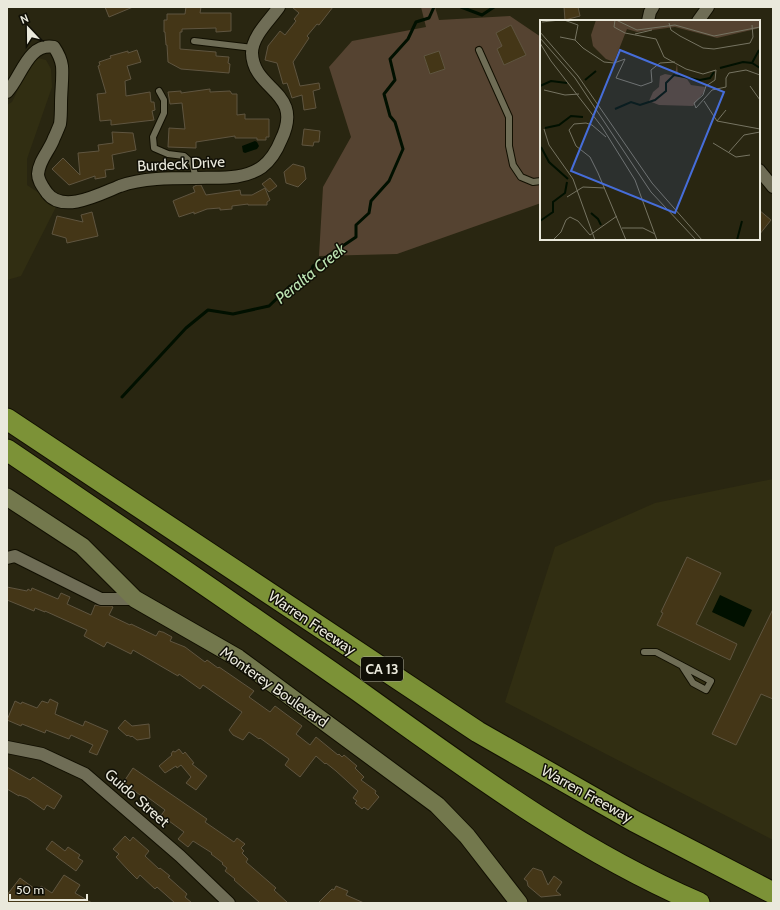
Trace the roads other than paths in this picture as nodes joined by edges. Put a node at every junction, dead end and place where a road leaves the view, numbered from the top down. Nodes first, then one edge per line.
1 (280, 7) edge
2 (653, 7) edge
3 (708, 7) edge
4 (647, 20) edge
5 (699, 20) edge
6 (194, 41) dead end
7 (253, 48) junction
8 (479, 50) dead end
9 (159, 91) dead end
10 (7, 92) edge
11 (760, 171) edge
12 (196, 178) junction
13 (540, 181) edge
14 (773, 187) edge
15 (7, 419) edge
16 (7, 450) edge
17 (7, 497) edge
18 (7, 558) edge
19 (135, 599) junction
20 (644, 652) dead end
21 (682, 666) junction
22 (7, 747) edge
23 (773, 893) edge
24 (229, 903) edge
25 (519, 903) edge
26 (699, 903) edge

1 - 7 street
2 - 4 street
3 - 5 street
6 - 7 lane
7 - 12 street, Burdeck Drive
8 - 13 lane
9 - 12 lane
10 - 12 street, Burdeck Drive
11 - 14 street
15 - 23 highway, Warren Freeway / CA 13
16 - 26 highway, Warren Freeway / CA 13
17 - 19 street, Monterey Boulevard
18 - 19 street
19 - 25 street, Monterey Boulevard
20 - 21 lane
21 - 21 lane
22 - 24 street, Guido Street

